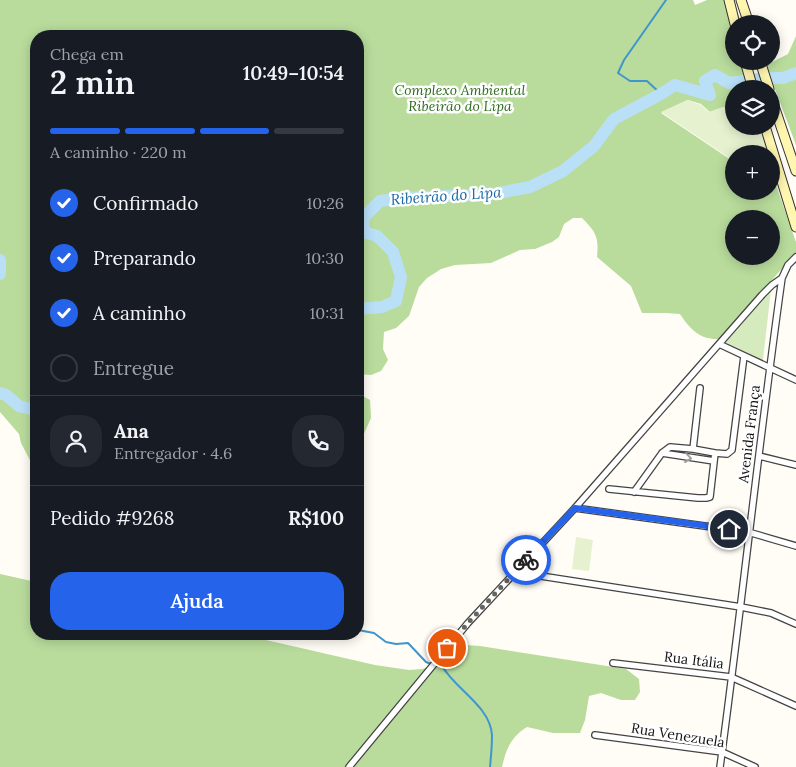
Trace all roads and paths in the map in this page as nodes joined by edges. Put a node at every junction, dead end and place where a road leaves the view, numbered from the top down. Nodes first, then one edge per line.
1 (729, 0) edge
2 (741, 0) edge
3 (733, 15) edge
4 (745, 15) edge
5 (780, 123) edge
6 (768, 135) edge
7 (796, 168) edge
8 (796, 227) edge
9 (796, 257) edge
10 (782, 278) junction
11 (719, 344) junction
12 (744, 356) junction
13 (769, 368) junction
14 (796, 380) edge
15 (700, 388) dead end
16 (693, 449) junction
17 (662, 453) junction
18 (715, 453) junction
19 (760, 456) junction
20 (714, 461) junction
21 (796, 464) edge
22 (610, 489) dead end
23 (634, 492) junction
24 (575, 508) junction
25 (748, 532) junction
26 (796, 546) edge
27 (515, 572) junction
28 (741, 607) junction
29 (796, 624) edge
30 (613, 663) dead end
31 (731, 677) junction
32 (796, 706) edge
33 (595, 735) dead end
34 (722, 752) junction
35 (349, 767) edge
36 (720, 767) edge
37 (755, 767) edge

1 - 3 main road
2 - 4 main road
5 - 7 main road
6 - 8 main road
9 - 10 street, Avenida França
10 - 11 street
10 - 13 street, Avenida França
11 - 12 street
11 - 24 street
12 - 13 street
12 - 18 street
13 - 14 street
13 - 19 street, Avenida França
15 - 16 street
16 - 17 street
16 - 18 street
17 -> 20 street
17 - 23 street
18 - 20 street
19 - 21 street
19 - 25 street, Avenida França
20 - 23 street
22 - 23 street
24 - 25 street
24 - 27 street
25 - 26 street
25 - 28 street, Avenida França
27 - 28 street
27 - 35 street
28 - 29 street
28 - 31 street, Avenida França
30 - 31 street, Rua Itália
31 - 32 street, Rua Itália
31 - 34 street, Avenida França
33 - 34 street, Rua Venezuela
34 - 36 street, Avenida França
34 - 37 street, Rua Venezuela

